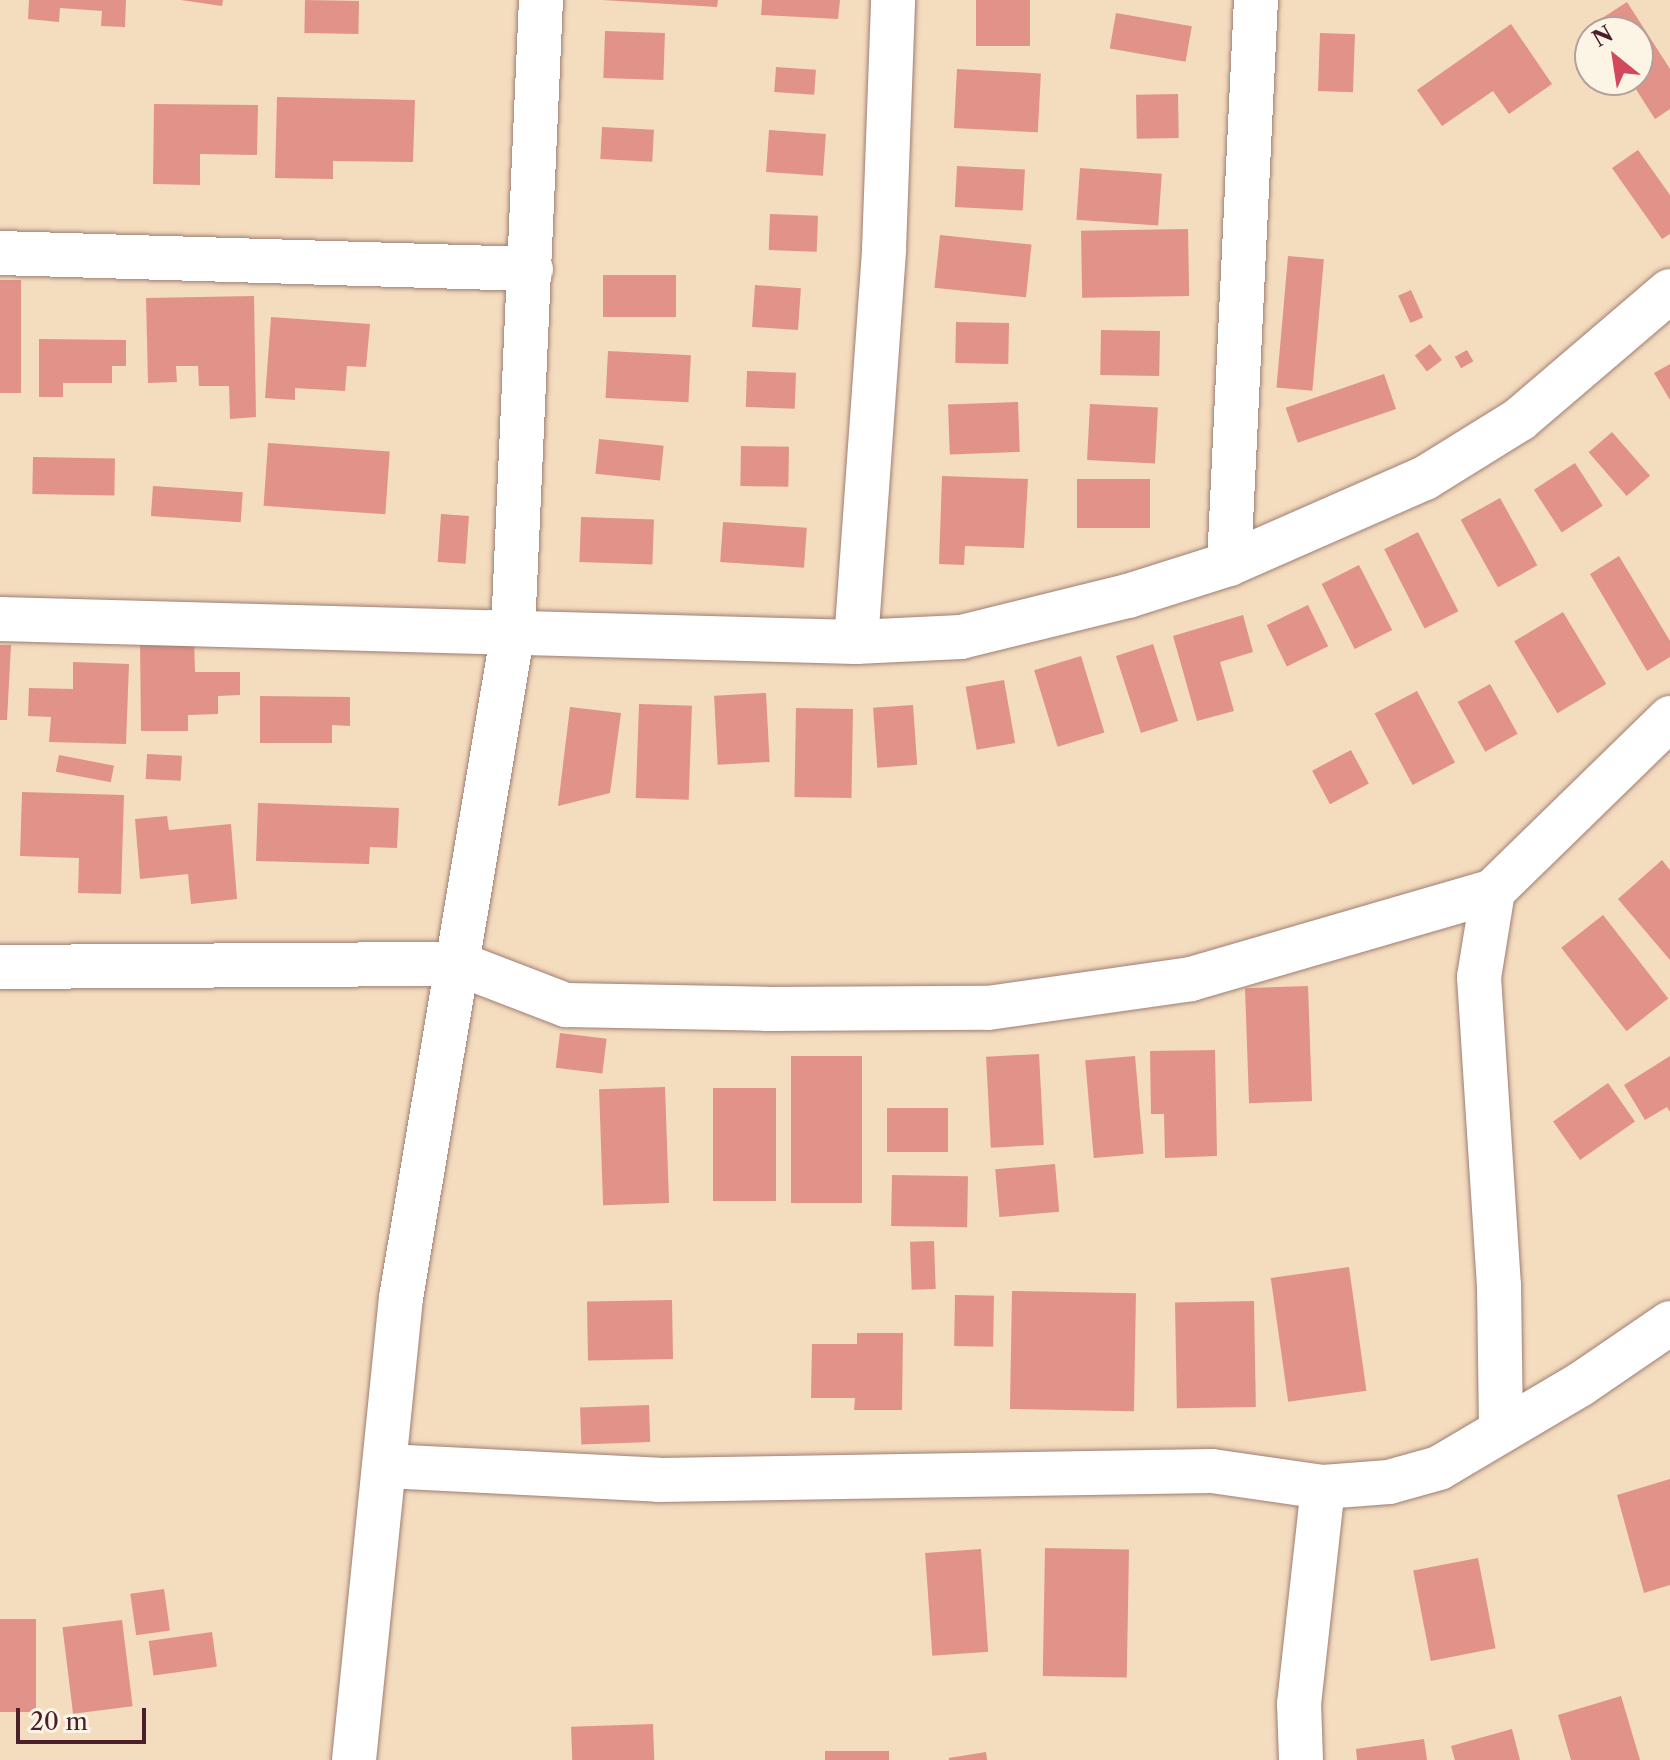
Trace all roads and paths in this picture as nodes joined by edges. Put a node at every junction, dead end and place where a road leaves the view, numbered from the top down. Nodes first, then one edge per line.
1 (541, 0) edge
2 (893, 0) edge
3 (1256, 0) edge
4 (0, 253) edge
5 (531, 269) junction
6 (1670, 291) edge
7 (1229, 564) junction
8 (0, 619) edge
9 (513, 631) junction
10 (856, 642) junction
11 (1670, 718) edge
12 (1493, 891) junction
13 (459, 964) junction
14 (0, 967) edge
15 (1670, 1323) edge
16 (1501, 1431) junction
17 (386, 1466) junction
18 (1323, 1487) junction
19 (354, 1760) edge
20 (1301, 1760) edge

1 - 5 street
2 - 10 street
3 - 7 street
4 - 5 street
5 - 9 street
6 - 7 street
7 - 10 street
8 - 9 street
9 - 10 street
9 - 13 street
11 - 12 street
12 - 13 street
12 - 16 street
13 - 14 street
13 - 17 street
15 - 16 street
16 - 18 street
17 - 18 street
17 - 19 street
18 - 20 street

